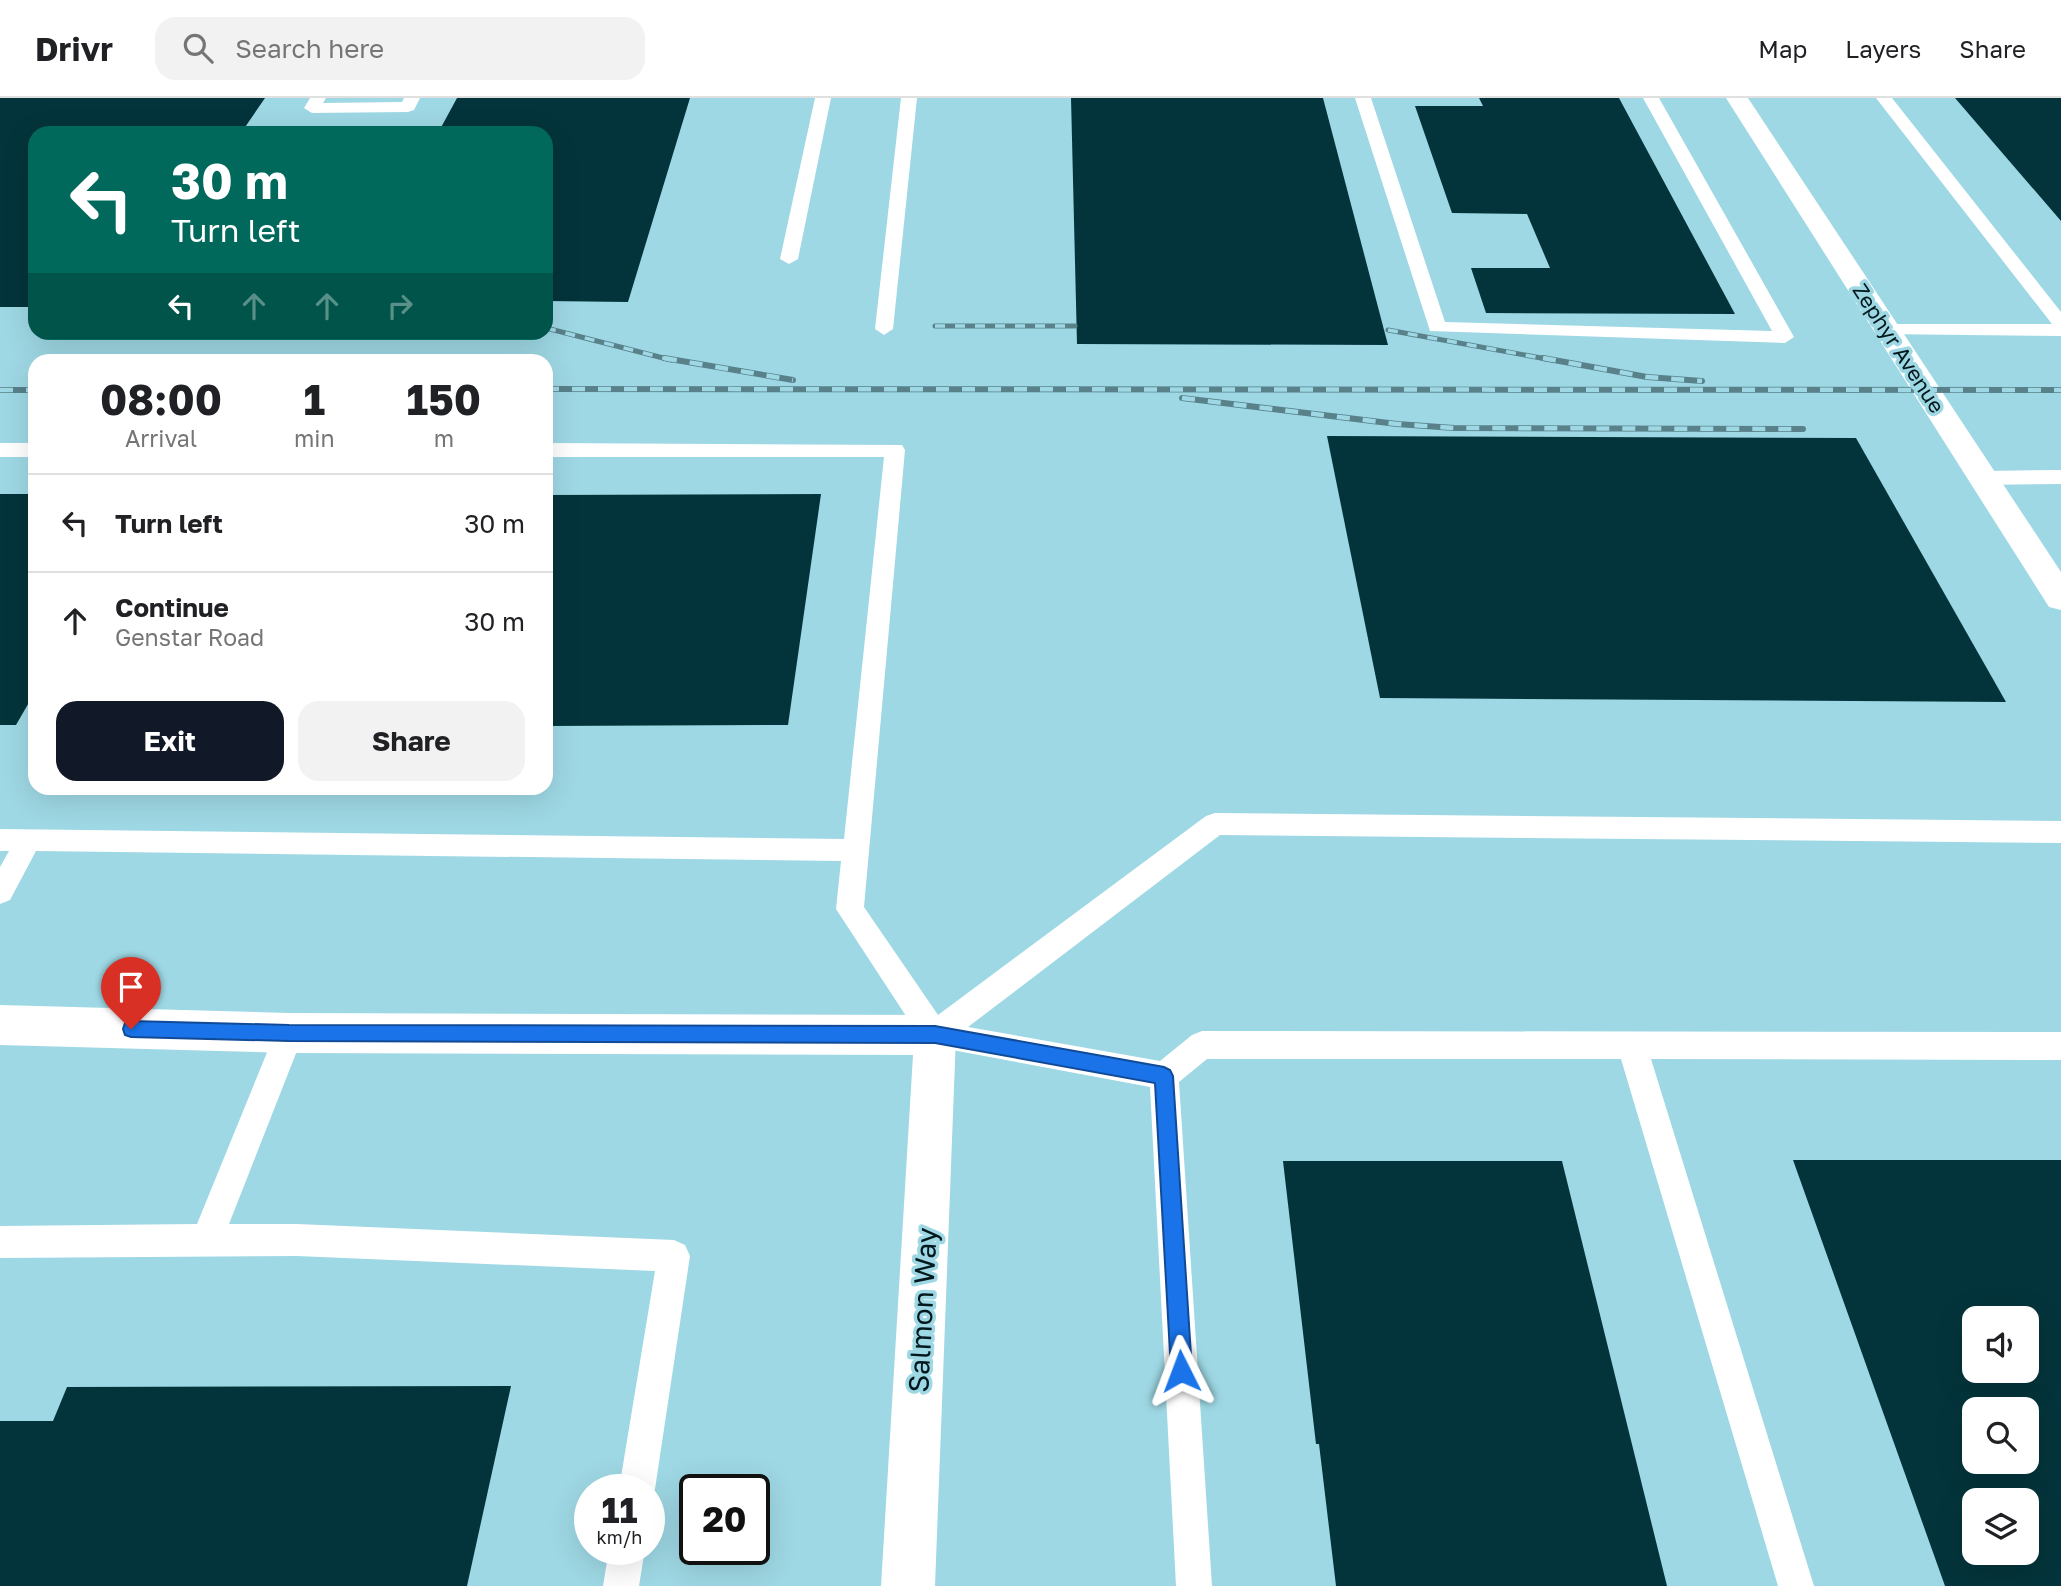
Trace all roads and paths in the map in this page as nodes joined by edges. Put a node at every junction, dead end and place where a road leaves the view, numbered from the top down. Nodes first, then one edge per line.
1 (318, 98) edge
2 (412, 98) edge
3 (823, 98) edge
4 (909, 98) edge
5 (1363, 98) edge
6 (1651, 98) edge
7 (1737, 98) edge
8 (1884, 98) edge
9 (789, 259) dead end
10 (2061, 324) edge
11 (884, 329) dead end
12 (1887, 330) junction
13 (2061, 330) edge
14 (0, 450) edge
15 (28, 450) edge
16 (553, 450) edge
17 (2061, 477) edge
18 (1983, 478) junction
19 (2061, 598) edge
20 (2061, 832) edge
21 (0, 840) edge
22 (29, 840) junction
23 (856, 850) junction
24 (0, 892) edge
25 (0, 1025) edge
26 (289, 1033) junction
27 (935, 1035) junction
28 (1632, 1045) junction
29 (2061, 1046) edge
30 (1164, 1076) junction
31 (207, 1240) junction
32 (0, 1242) edge
33 (639, 1474) edge
34 (624, 1565) edge
35 (621, 1586) edge
36 (908, 1586) edge
37 (1194, 1586) edge
38 (1796, 1586) edge

1 - 2 lane
3 - 9 lane
4 - 11 lane
5 - 6 lane
7 - 12 street, Zephyr Avenue
8 - 10 lane
12 - 13 lane
12 - 18 street, Zephyr Avenue
14 - 15 lane
16 - 23 lane
17 - 18 lane
18 - 19 street, Zephyr Avenue
20 - 27 lane
21 - 22 lane
22 - 23 lane
22 - 24 lane
23 - 27 lane
25 - 26 street
26 - 27 street
26 - 31 lane
27 - 30 lane
27 - 36 street, Salmon Way
28 - 29 lane
28 - 30 lane
28 - 38 lane
30 - 37 lane
31 - 32 lane
31 - 33 lane
34 - 35 lane

